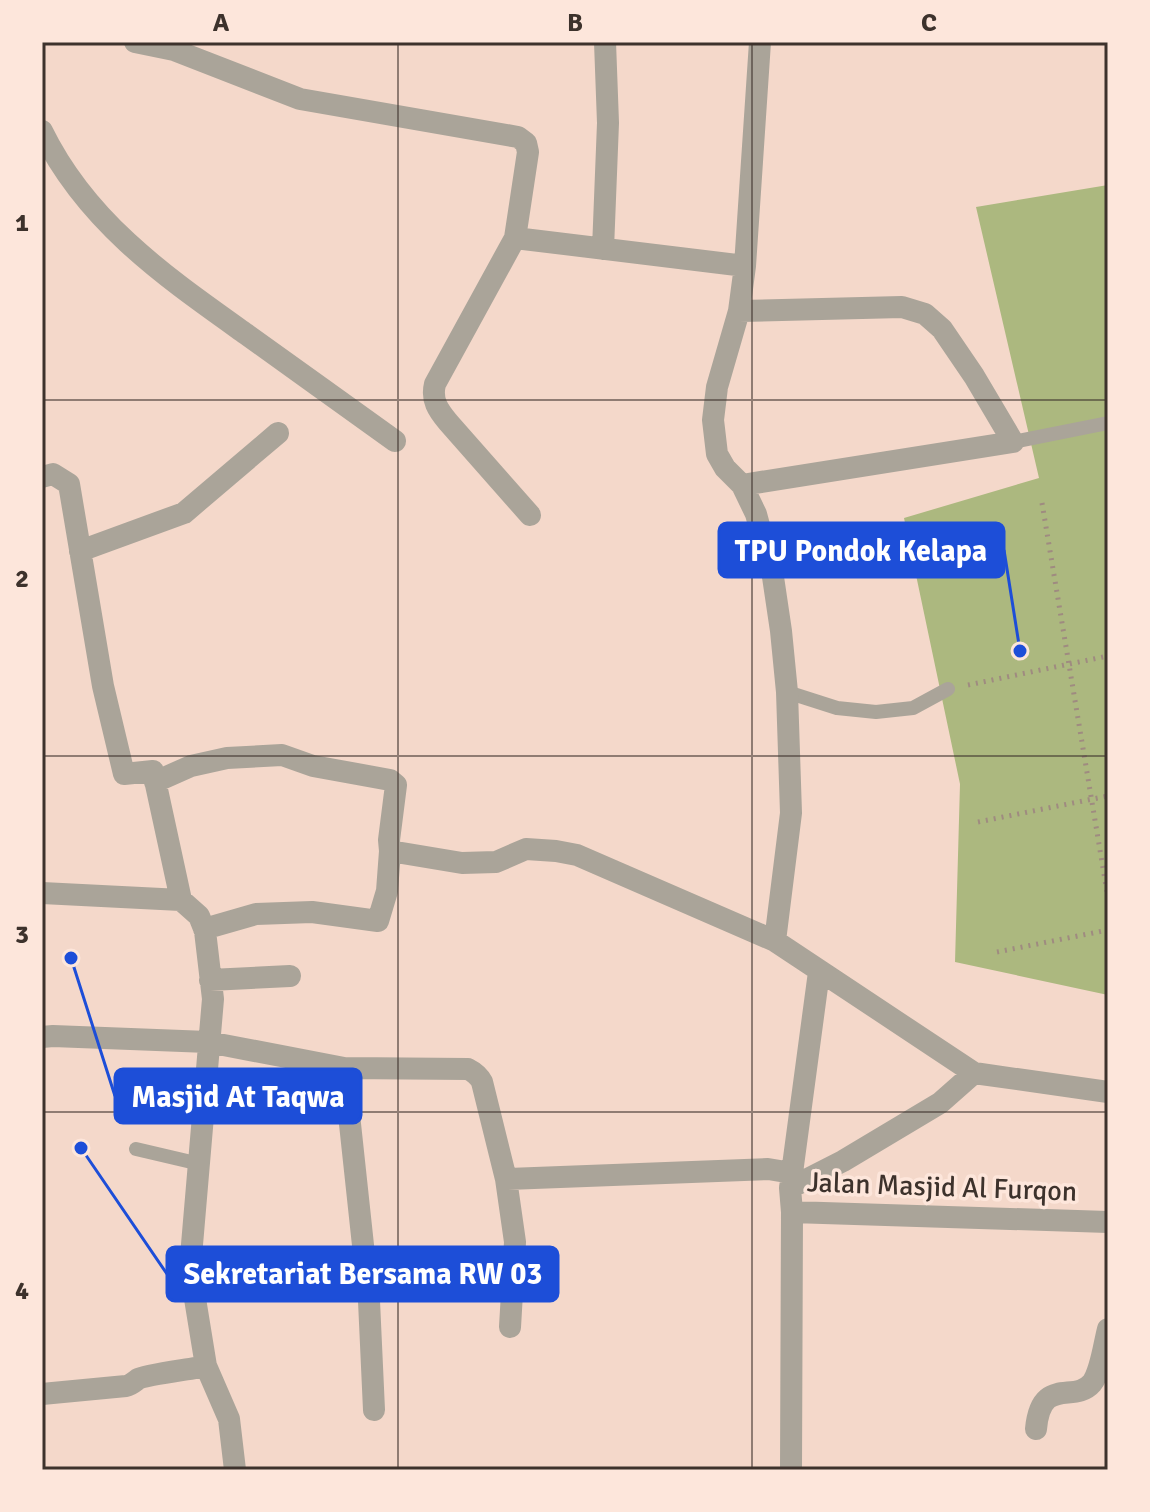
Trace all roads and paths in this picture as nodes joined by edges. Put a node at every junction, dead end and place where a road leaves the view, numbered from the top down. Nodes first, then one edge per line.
1 (135, 42) edge
2 (605, 42) edge
3 (760, 42) edge
4 (42, 131) edge
5 (515, 238) junction
6 (603, 249) junction
7 (745, 266) junction
8 (739, 311) junction
9 (1108, 423) edge
10 (278, 433) dead end
11 (395, 441) dead end
12 (1013, 442) junction
13 (42, 477) edge
14 (742, 485) junction
15 (1042, 503) dead end
16 (530, 515) dead end
17 (80, 551) junction
18 (1108, 656) edge
19 (1069, 664) junction
20 (948, 689) joint
21 (787, 692) junction
22 (155, 782) junction
23 (1108, 796) edge
24 (1092, 800) junction
25 (978, 822) dead end
26 (390, 851) junction
27 (42, 893) edge
28 (1108, 898) edge
29 (181, 900) junction
30 (204, 929) junction
31 (1108, 930) edge
32 (775, 941) junction
33 (997, 952) dead end
34 (819, 972) junction
35 (290, 976) dead end
36 (210, 980) junction
37 (42, 1037) edge
38 (208, 1042) junction
39 (344, 1068) junction
40 (974, 1073) junction
41 (1108, 1092) edge
42 (136, 1149) dead end
43 (200, 1164) junction
44 (506, 1179) junction
45 (791, 1180) junction
46 (792, 1212) junction
47 (1108, 1222) edge
48 (510, 1327) dead end
49 (1108, 1329) edge
50 (206, 1366) junction
51 (42, 1394) edge
52 (374, 1410) dead end
53 (1036, 1429) dead end
54 (235, 1470) edge
55 (791, 1470) edge

1 - 5 street
2 - 6 street
3 - 7 street
4 - 11 street
5 - 6 street
5 - 16 street
6 - 7 street
7 - 8 street
8 - 12 street
8 - 14 street
9 - 12 lane
10 - 17 street
12 - 14 street
13 - 17 street
14 - 21 street
15 - 19 path
17 - 22 street
18 - 19 path
19 - 20 path
19 - 24 path
20 - 21 lane
21 - 32 street
22 - 26 street
22 - 29 street
23 - 24 path
24 - 25 path
24 - 28 path
26 - 30 street
26 - 32 street
27 - 29 street
29 - 30 street
30 - 36 street
31 - 33 path
32 - 34 street
34 - 40 street
34 - 45 street
35 - 36 street
36 - 38 street
37 - 38 street
38 - 39 street
38 - 43 street
39 - 44 street
39 - 52 street
40 - 41 street
40 - 45 street
42 - 43 lane
43 - 50 street
44 - 45 street
44 - 48 street
45 - 46 street
46 - 47 street, Jalan Masjid Al Furqon
46 - 55 street, Jalan Masjid Al Furqon
49 - 53 street
50 - 51 street
50 - 54 street

